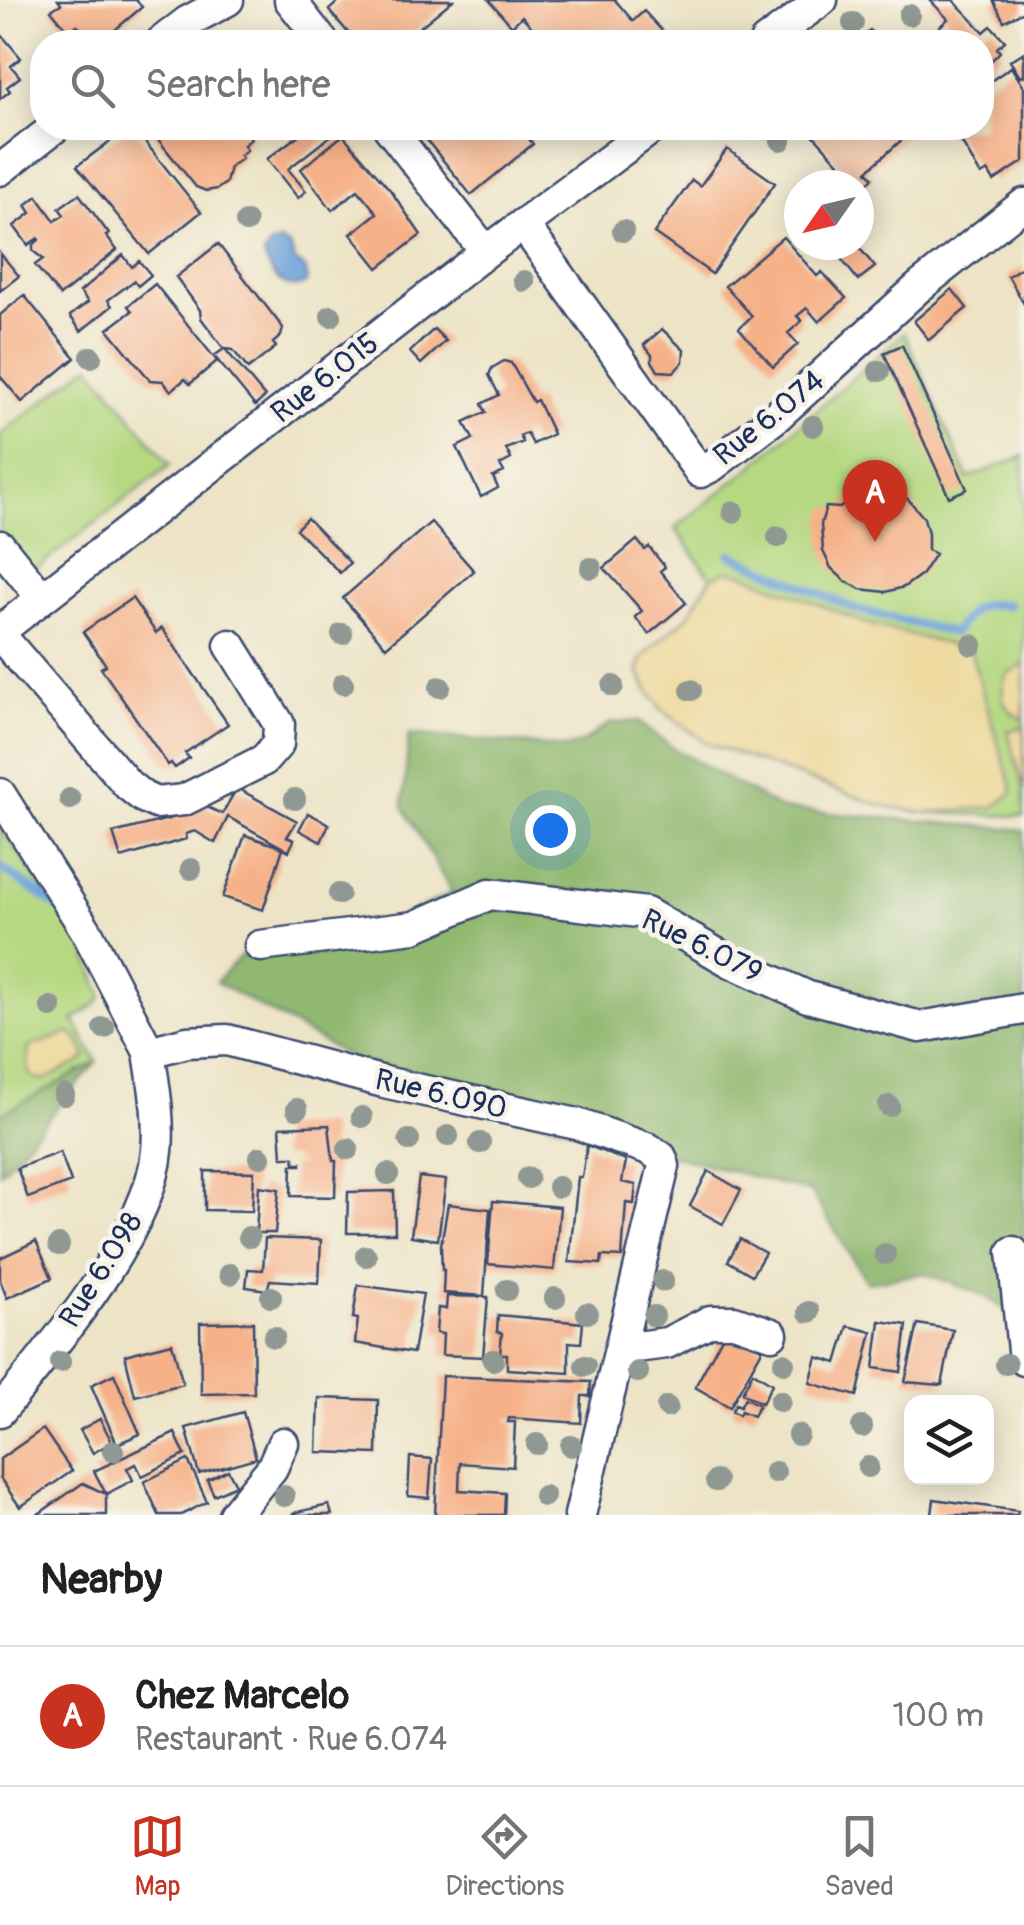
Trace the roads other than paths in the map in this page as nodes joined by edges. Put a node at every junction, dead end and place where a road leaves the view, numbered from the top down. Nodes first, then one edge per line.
1 (228, 0) edge
2 (290, 0) edge
3 (822, 0) edge
4 (176, 30) edge
5 (314, 30) edge
6 (781, 30) edge
7 (39, 140) edge
8 (398, 140) edge
9 (636, 140) edge
10 (0, 170) edge
11 (1024, 204) edge
12 (523, 224) junction
13 (486, 252) junction
14 (0, 546) edge
15 (42, 598) junction
16 (0, 633) edge
17 (230, 645) dead end
18 (0, 794) edge
19 (260, 946) dead end
20 (1024, 1009) edge
21 (150, 1052) junction
22 (1013, 1252) dead end
23 (772, 1334) dead end
24 (620, 1349) junction
25 (1024, 1360) edge
26 (0, 1411) edge
27 (283, 1443) dead end
28 (234, 1515) edge
29 (580, 1515) edge

1 - 4 street
2 - 5 street
3 - 6 street
7 - 10 street
8 - 13 street
9 - 12 street, Rue 6.015
11 - 12 street, Rue 6.074
12 - 13 street, Rue 6.015
13 - 15 street, Rue 6.015
14 - 15 street
15 - 16 street, Rue 6.015
16 - 17 street
18 - 21 street
19 - 20 street, Rue 6.079
21 - 24 street, Rue 6.090
21 - 26 street, Rue 6.098
22 - 25 street
23 - 24 street
24 - 29 street, Rue 6.090
27 - 28 street

